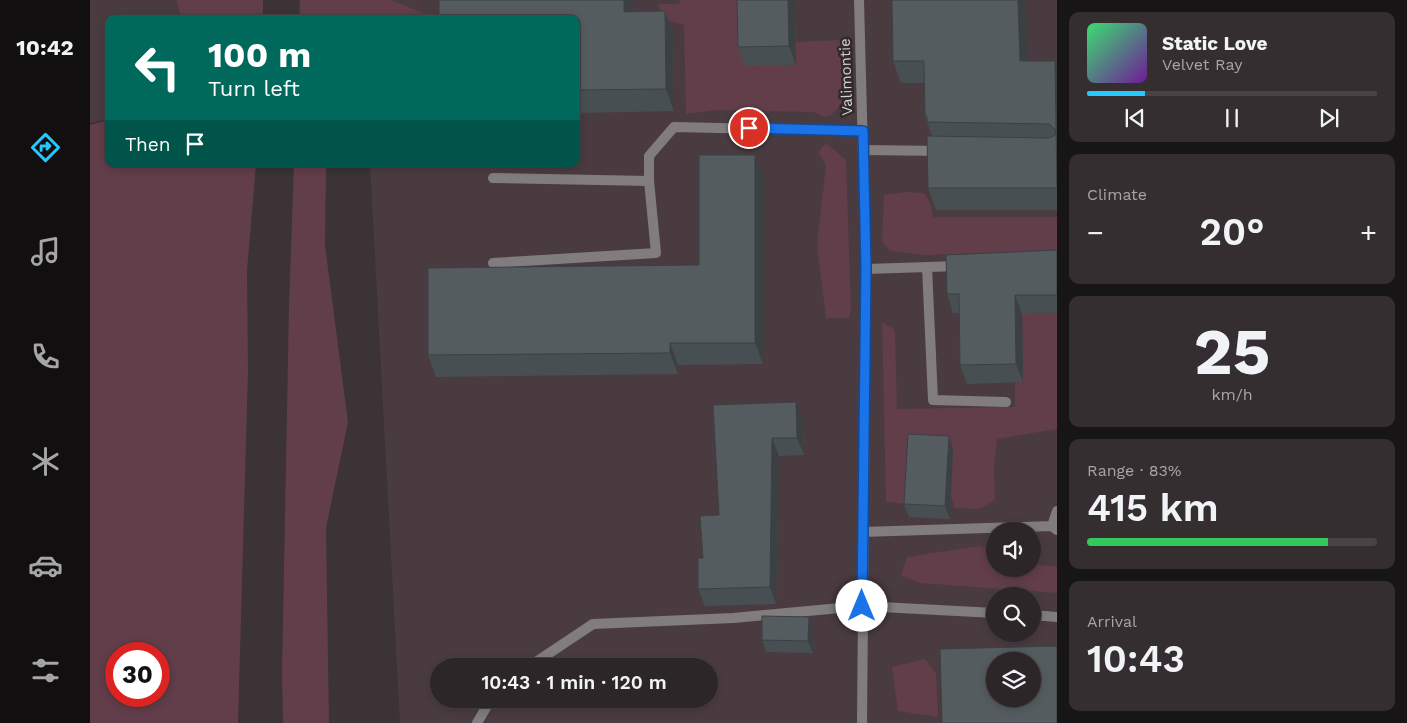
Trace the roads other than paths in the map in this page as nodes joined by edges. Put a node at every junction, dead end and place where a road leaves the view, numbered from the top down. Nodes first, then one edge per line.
1 (859, 0) edge
2 (863, 131) junction
3 (864, 150) junction
4 (950, 151) edge
5 (493, 178) dead end
6 (649, 182) junction
7 (493, 263) dead end
8 (973, 266) edge
9 (926, 267) junction
10 (866, 268) junction
11 (1006, 402) dead end
12 (1057, 511) edge
13 (1054, 528) edge
14 (862, 532) junction
15 (862, 606) junction
16 (986, 613) edge
17 (1041, 616) edge
18 (1057, 617) edge
19 (542, 658) edge
20 (486, 708) edge
21 (477, 723) edge
22 (862, 723) edge

1 - 2 street, Valimontie
2 - 3 street, Valimontie
2 - 6 street
3 - 4 street
3 - 10 street, Valimontie
5 - 6 street
6 - 7 street
8 - 9 street
9 - 10 street
9 - 11 street
10 - 14 street, Valimontie
12 - 13 street
13 - 14 street
14 - 15 street, Valimontie
15 - 16 street
15 - 19 street
15 - 22 street, Valimontie
17 - 18 street
20 - 21 street

